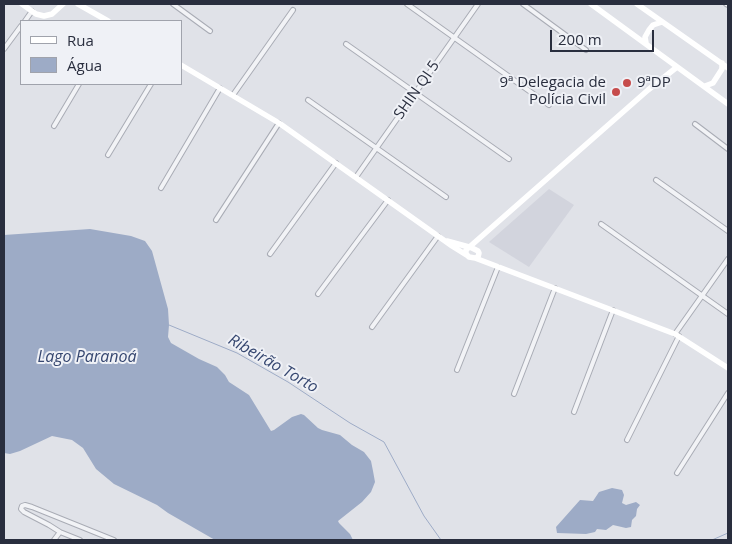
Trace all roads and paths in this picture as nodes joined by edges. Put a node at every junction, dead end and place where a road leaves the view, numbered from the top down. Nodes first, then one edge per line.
1 (22, 4) edge
2 (63, 4) edge
3 (78, 4) edge
4 (173, 4) edge
5 (407, 4) edge
6 (478, 4) edge
7 (523, 4) edge
8 (591, 4) edge
9 (636, 4) edge
10 (293, 10) dead end
11 (32, 11) junction
12 (26, 20) edge
13 (106, 20) edge
14 (662, 22) junction
15 (20, 27) edge
16 (210, 30) dead end
17 (455, 37) junction
18 (646, 43) junction
19 (346, 44) dead end
20 (4, 49) edge
21 (586, 50) dead end
22 (722, 63) junction
23 (675, 65) junction
24 (182, 66) edge
25 (728, 68) edge
26 (78, 85) edge
27 (150, 85) edge
28 (705, 86) junction
29 (220, 88) junction
30 (415, 93) junction
31 (233, 95) junction
32 (308, 100) dead end
33 (728, 104) edge
34 (549, 105) dead end
35 (279, 123) junction
36 (695, 124) dead end
37 (54, 126) dead end
38 (376, 148) junction
39 (728, 148) edge
40 (108, 155) dead end
41 (509, 159) dead end
42 (336, 163) junction
43 (356, 177) junction
44 (656, 180) dead end
45 (161, 188) dead end
46 (446, 197) dead end
47 (388, 200) junction
48 (216, 220) dead end
49 (601, 224) dead end
50 (728, 232) edge
51 (484, 235) junction
52 (438, 236) junction
53 (445, 241) junction
54 (470, 247) junction
55 (270, 254) dead end
56 (477, 255) junction
57 (468, 256) junction
58 (728, 259) edge
59 (495, 266) junction
60 (555, 288) junction
61 (318, 294) dead end
62 (703, 296) junction
63 (612, 310) junction
64 (728, 314) edge
65 (372, 328) dead end
66 (677, 335) junction
67 (728, 368) edge
68 (457, 370) dead end
69 (728, 393) edge
70 (514, 394) dead end
71 (574, 412) dead end
72 (627, 440) dead end
73 (677, 473) dead end
74 (60, 532) junction
75 (54, 540) edge
76 (80, 540) edge
77 (114, 540) edge

1 - 11 street
2 - 11 street
3 - 13 street
4 - 16 street
5 - 17 street
6 - 17 street, SHIN QI 5
7 - 21 street
8 - 18 street
9 - 14 street
10 - 31 street
11 - 12 street
14 - 18 street
14 - 22 street
15 - 20 street
17 - 30 street, SHIN QI 5
17 - 34 street
18 - 23 street
19 - 30 street
22 - 25 street
22 - 28 street
23 - 28 street
23 - 51 street
24 - 29 street
26 - 37 street
27 - 40 street
28 - 33 street
29 - 31 street
29 - 45 street
30 - 38 street, SHIN QI 5
30 - 41 street
31 - 35 street
32 - 38 street
35 - 42 street
35 - 48 street
36 - 39 street
38 - 43 street, SHIN QI 5
38 - 46 street
42 - 43 street
42 - 55 street
43 - 47 street
44 - 50 street
47 - 52 street
47 - 61 street
49 - 62 street
51 - 54 street
51 - 56 street
52 - 53 street
52 - 65 street
53 - 54 street
53 - 57 street
54 - 56 street
54 - 57 street
56 - 57 street
56 - 59 street
58 - 62 street
59 - 60 street
59 - 68 street
60 - 63 street
60 - 70 street
62 - 64 street
62 - 66 street
63 - 66 street
63 - 71 street
66 - 67 street
66 - 72 street
69 - 73 street
74 - 75 street
74 - 76 street
74 - 77 street

